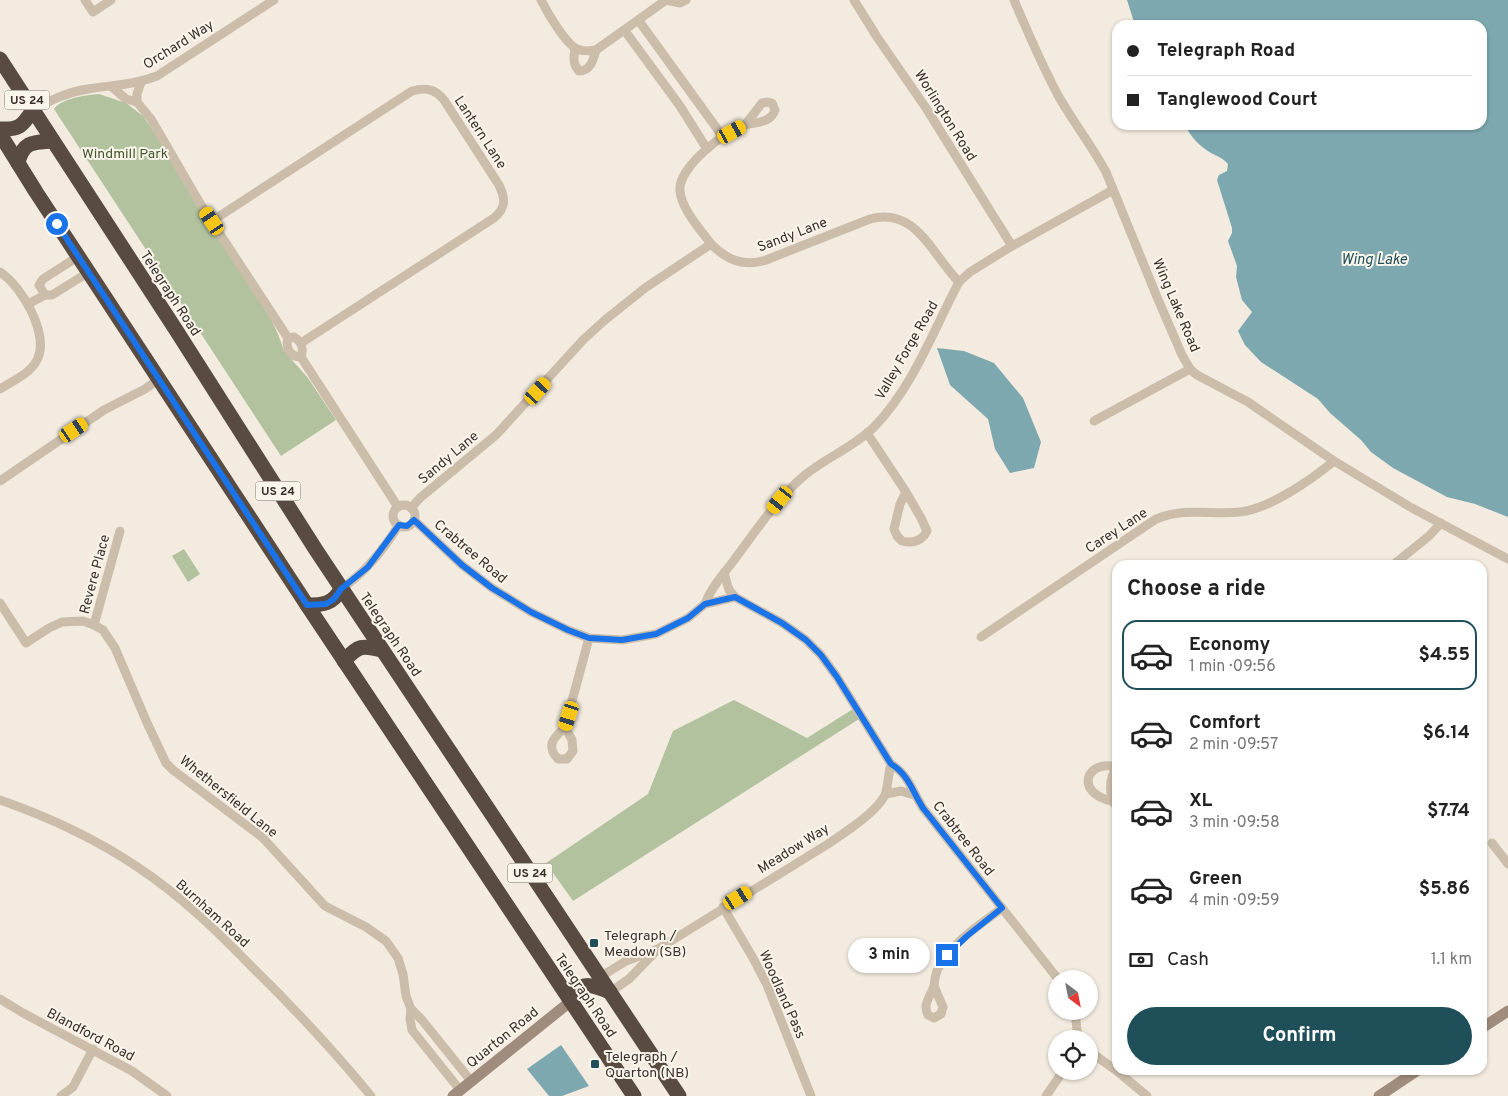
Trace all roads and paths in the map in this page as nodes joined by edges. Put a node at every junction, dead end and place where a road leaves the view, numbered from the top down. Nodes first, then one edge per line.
1 (85, 0) edge
2 (111, 0) edge
3 (274, 0) edge
4 (541, 0) edge
5 (666, 0) edge
6 (686, 0) edge
7 (854, 0) edge
8 (1014, 0) edge
9 (632, 26) junction
10 (574, 48) junction
11 (596, 50) junction
12 (0, 59) edge
13 (141, 82) junction
14 (112, 87) junction
15 (137, 102) junction
16 (33, 110) junction
17 (745, 125) dead end
18 (0, 129) edge
19 (0, 134) edge
20 (723, 138) junction
21 (53, 141) junction
22 (707, 148) junction
23 (18, 162) junction
24 (1113, 190) junction
25 (212, 221) junction
26 (711, 244) junction
27 (1012, 246) junction
28 (79, 256) junction
29 (0, 272) edge
30 (89, 272) junction
31 (959, 282) junction
32 (42, 291) junction
33 (26, 300) junction
34 (288, 338) junction
35 (301, 343) junction
36 (301, 357) junction
37 (1190, 369) junction
38 (159, 379) junction
39 (0, 389) edge
40 (1094, 421) dead end
41 (867, 433) junction
42 (1334, 461) junction
43 (0, 481) edge
44 (906, 492) junction
45 (398, 507) junction
46 (411, 508) junction
47 (414, 520) junction
48 (1441, 523) junction
49 (399, 525) junction
50 (120, 531) dead end
51 (1508, 559) edge
52 (1399, 560) edge
53 (724, 573) junction
54 (341, 589) junction
55 (735, 597) junction
56 (0, 603) edge
57 (705, 604) junction
58 (307, 605) junction
59 (94, 625) junction
60 (981, 637) dead end
61 (589, 638) junction
62 (382, 650) junction
63 (344, 661) junction
64 (565, 727) dead end
65 (891, 764) junction
66 (1112, 765) edge
67 (1112, 777) edge
68 (1112, 793) edge
69 (886, 794) junction
70 (914, 795) junction
71 (0, 800) edge
72 (1112, 803) edge
73 (1492, 843) dead end
74 (1508, 864) edge
75 (723, 907) junction
76 (1002, 908) junction
77 (658, 949) junction
78 (1051, 970) edge
79 (600, 977) junction
80 (934, 986) dead end
81 (610, 992) junction
82 (0, 999) edge
83 (570, 1001) junction
84 (411, 1009) junction
85 (1508, 1011) edge
86 (1487, 1025) edge
87 (93, 1049) junction
88 (1098, 1057) edge
89 (1112, 1067) edge
90 (1122, 1075) edge
91 (1410, 1075) edge
92 (1057, 1080) edge
93 (471, 1081) junction
94 (73, 1092) edge
95 (457, 1093) edge
96 (61, 1096) edge
97 (167, 1096) edge
98 (371, 1096) edge
99 (634, 1096) edge
100 (679, 1096) edge
101 (810, 1096) edge
102 (1046, 1096) edge
103 (1147, 1096) edge
104 (1379, 1096) edge

1 - 2 street
3 - 13 street, Orchard Way
4 - 10 street
5 - 6 street
5 - 9 street
7 - 27 street, Worlington Road
8 - 24 street, Wing Lake Road
9 - 11 street
9 - 20 street
9 - 22 street
10 - 11 street
10 - 11 street
12 - 16 highway, Telegraph Road / US 24
13 - 14 street, Orchard Way
13 - 15 street
14 - 15 street
14 - 16 street, Orchard Way
15 - 25 street
16 - 18 highway
16 - 21 highway, Telegraph Road / US 24
17 - 20 street
19 - 23 highway, Telegraph Road / US 24
20 - 22 street
21 - 23 highway
21 - 54 highway, Telegraph Road / US 24
22 - 26 street
23 - 28 highway, Telegraph Road / US 24
24 - 27 street
24 - 37 street, Wing Lake Road
25 - 34 street
25 - 35 street, Lantern Lane
26 - 31 street, Sandy Lane
26 - 46 street, Sandy Lane
27 - 31 street
28 - 30 highway, Telegraph Road / US 24
28 - 32 street
29 - 33 street
30 - 32 street
30 - 38 highway, Telegraph Road / US 24
31 - 41 street, Valley Forge Road
32 - 33 street
33 - 39 street
34 - 35 street
34 - 36 street
35 - 36 street
36 - 45 street
37 - 40 street
37 - 42 street, Wing Lake Road
38 - 43 street
38 - 58 highway, Telegraph Road / US 24
41 - 44 street
41 - 53 street, Valley Forge Road
42 - 48 street, Wing Lake Road
42 - 60 street, Carey Lane
44 - 44 street
45 - 46 street
45 - 49 street
46 - 47 street
47 - 49 street
47 - 61 street, Crabtree Road
48 - 51 street, Wing Lake Road
48 - 52 street
49 - 54 street
50 - 59 street, Revere Place
53 - 55 street
53 - 57 street, Valley Forge Road
54 - 58 highway
54 - 62 highway, Telegraph Road / US 24
55 - 57 street, Crabtree Road
55 - 65 street, Crabtree Road
56 - 59 street
57 - 61 street, Crabtree Road
58 - 63 highway, Telegraph Road / US 24
59 - 84 street, Whethersfield Lane
61 - 64 street
62 - 63 highway
62 - 79 highway, Telegraph Road / US 24
63 - 83 highway, Telegraph Road / US 24
65 - 69 street
65 - 70 street, Crabtree Road
66 - 72 street
67 - 68 street
69 - 70 street
69 - 75 street, Meadow Way
70 - 76 street, Crabtree Road
71 - 98 street, Burnham Road
73 - 74 street
75 - 77 street, Meadow Way
75 - 101 street, Woodland Pass
76 - 78 street, Crabtree Road
76 - 80 street
77 - 79 street, Meadow Way
77 - 81 street, Meadow Way
79 - 81 highway, Telegraph Road / US 24
81 - 83 highway
81 - 100 highway, Telegraph Road / US 24
82 - 87 street, Blandford Road
83 - 93 street, Quarton Road
83 - 99 highway, Telegraph Road / US 24
84 - 93 street, Whethersfield Lane
84 - 95 street, Whethersfield Lane
85 - 86 street
87 - 94 street
87 - 97 street, Blandford Road
88 - 89 street
90 - 103 street
91 - 104 street
92 - 102 street
93 - 95 street, Quarton Road
94 - 96 street

